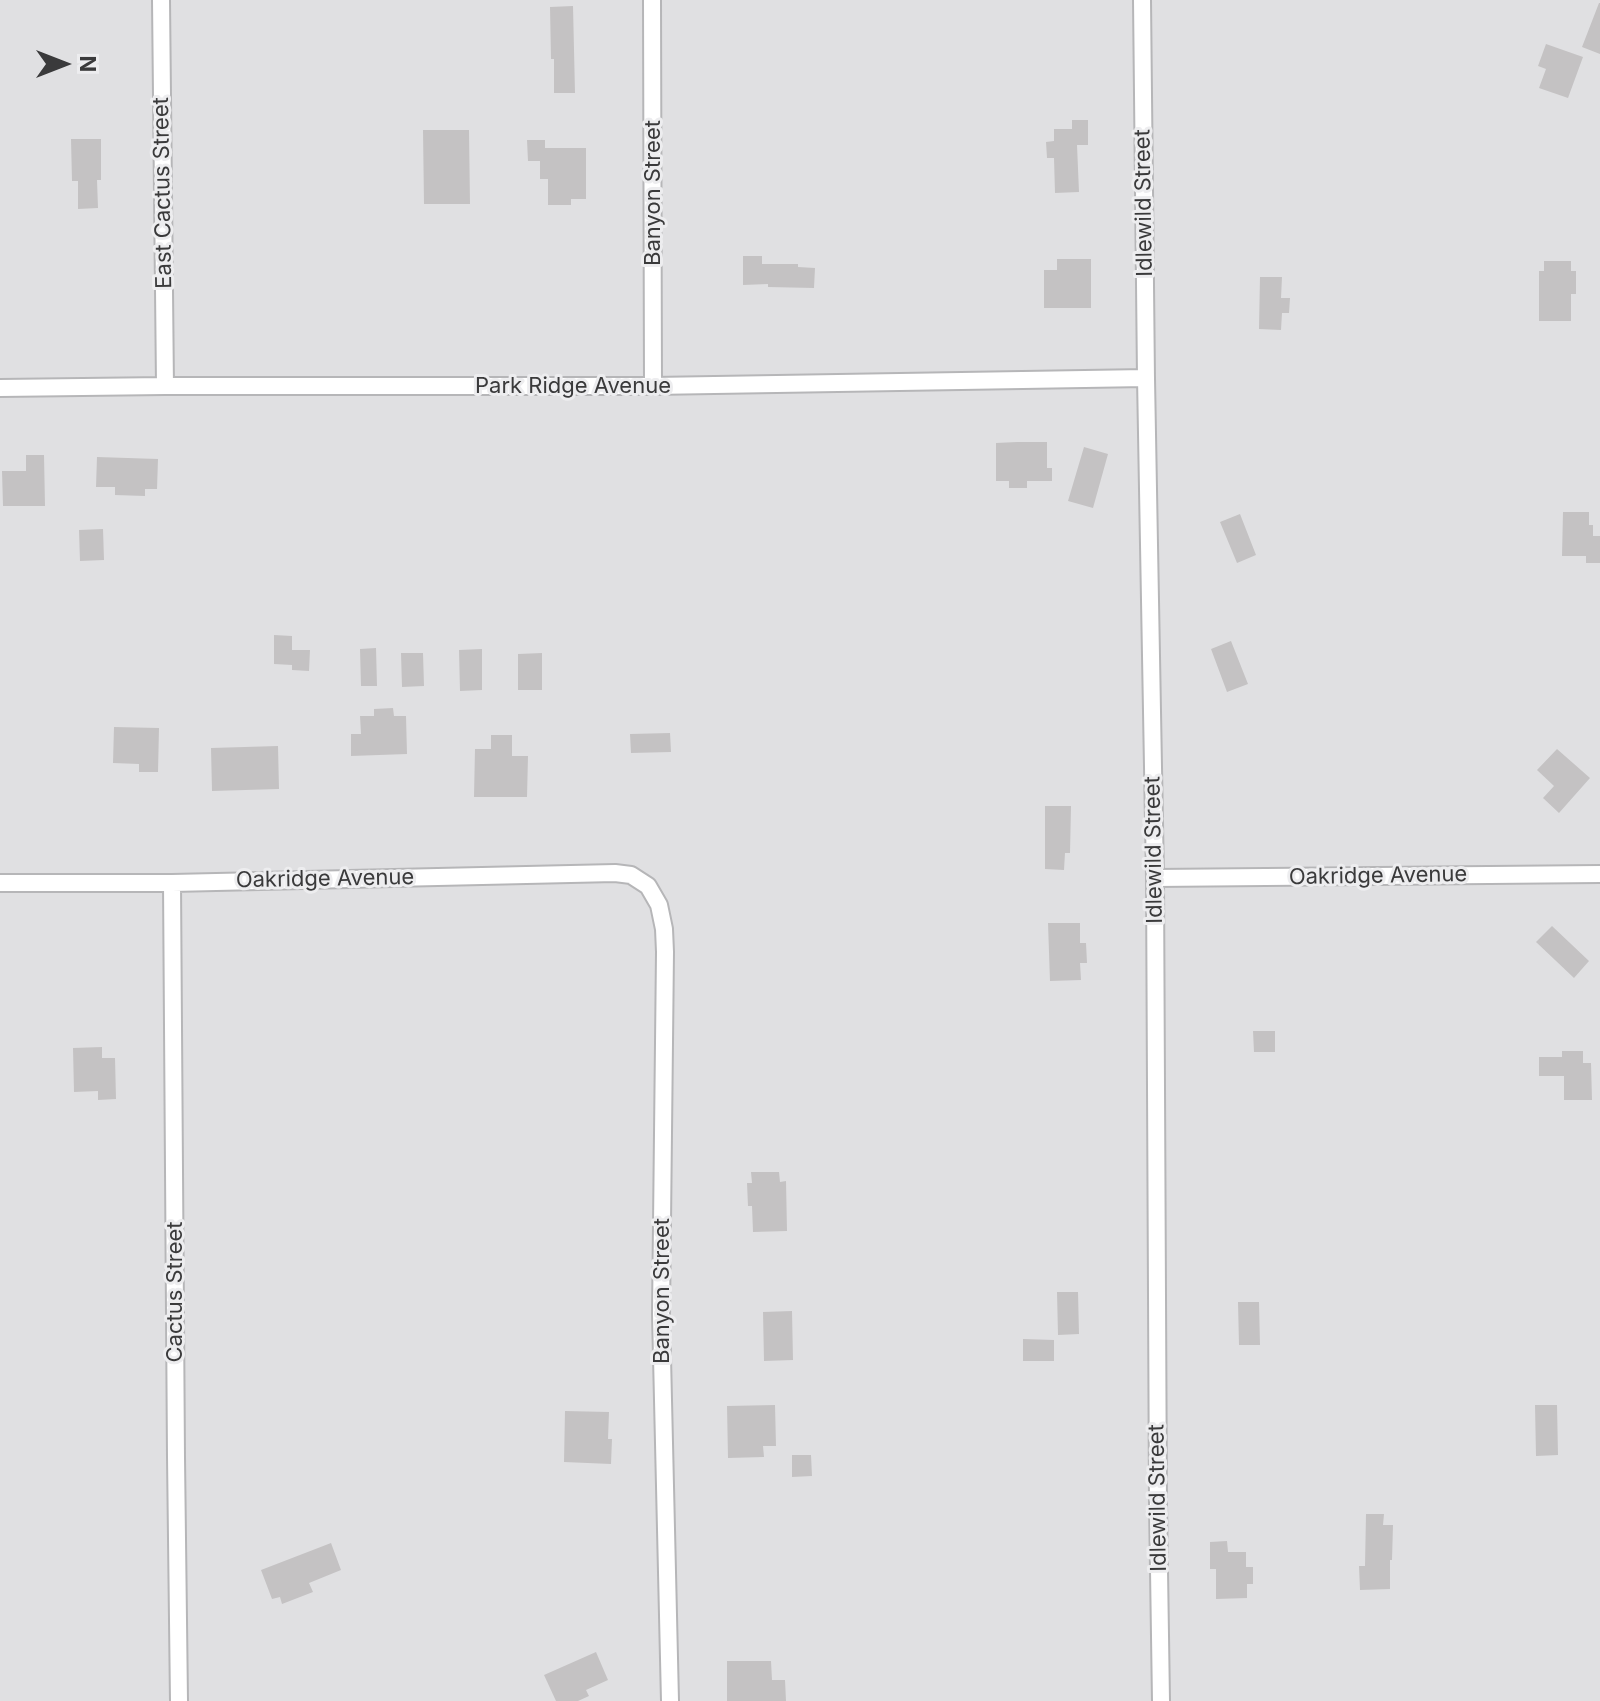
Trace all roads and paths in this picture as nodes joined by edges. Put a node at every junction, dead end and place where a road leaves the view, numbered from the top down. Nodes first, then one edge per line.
1 (161, 0) edge
2 (652, 0) edge
3 (1142, 0) edge
4 (1146, 378) junction
5 (165, 386) junction
6 (653, 386) junction
7 (0, 388) edge
8 (1600, 874) edge
9 (1155, 878) junction
10 (0, 883) edge
11 (172, 883) junction
12 (648, 886) joint
13 (179, 1701) edge
14 (670, 1701) edge
15 (1161, 1701) edge

1 - 5 street, East Cactus Street
2 - 6 street, Banyon Street
3 - 4 street, Idlewild Street
4 - 6 street, Park Ridge Avenue
4 - 9 street, Idlewild Street
5 - 6 street, Park Ridge Avenue
5 - 7 street, Park Ridge Avenue
8 - 9 street, Oakridge Avenue
9 - 15 street, Idlewild Street
10 - 11 street, Oakridge Avenue
11 - 12 street, Oakridge Avenue
11 - 13 street, Cactus Street
12 - 14 street, Banyon Street

